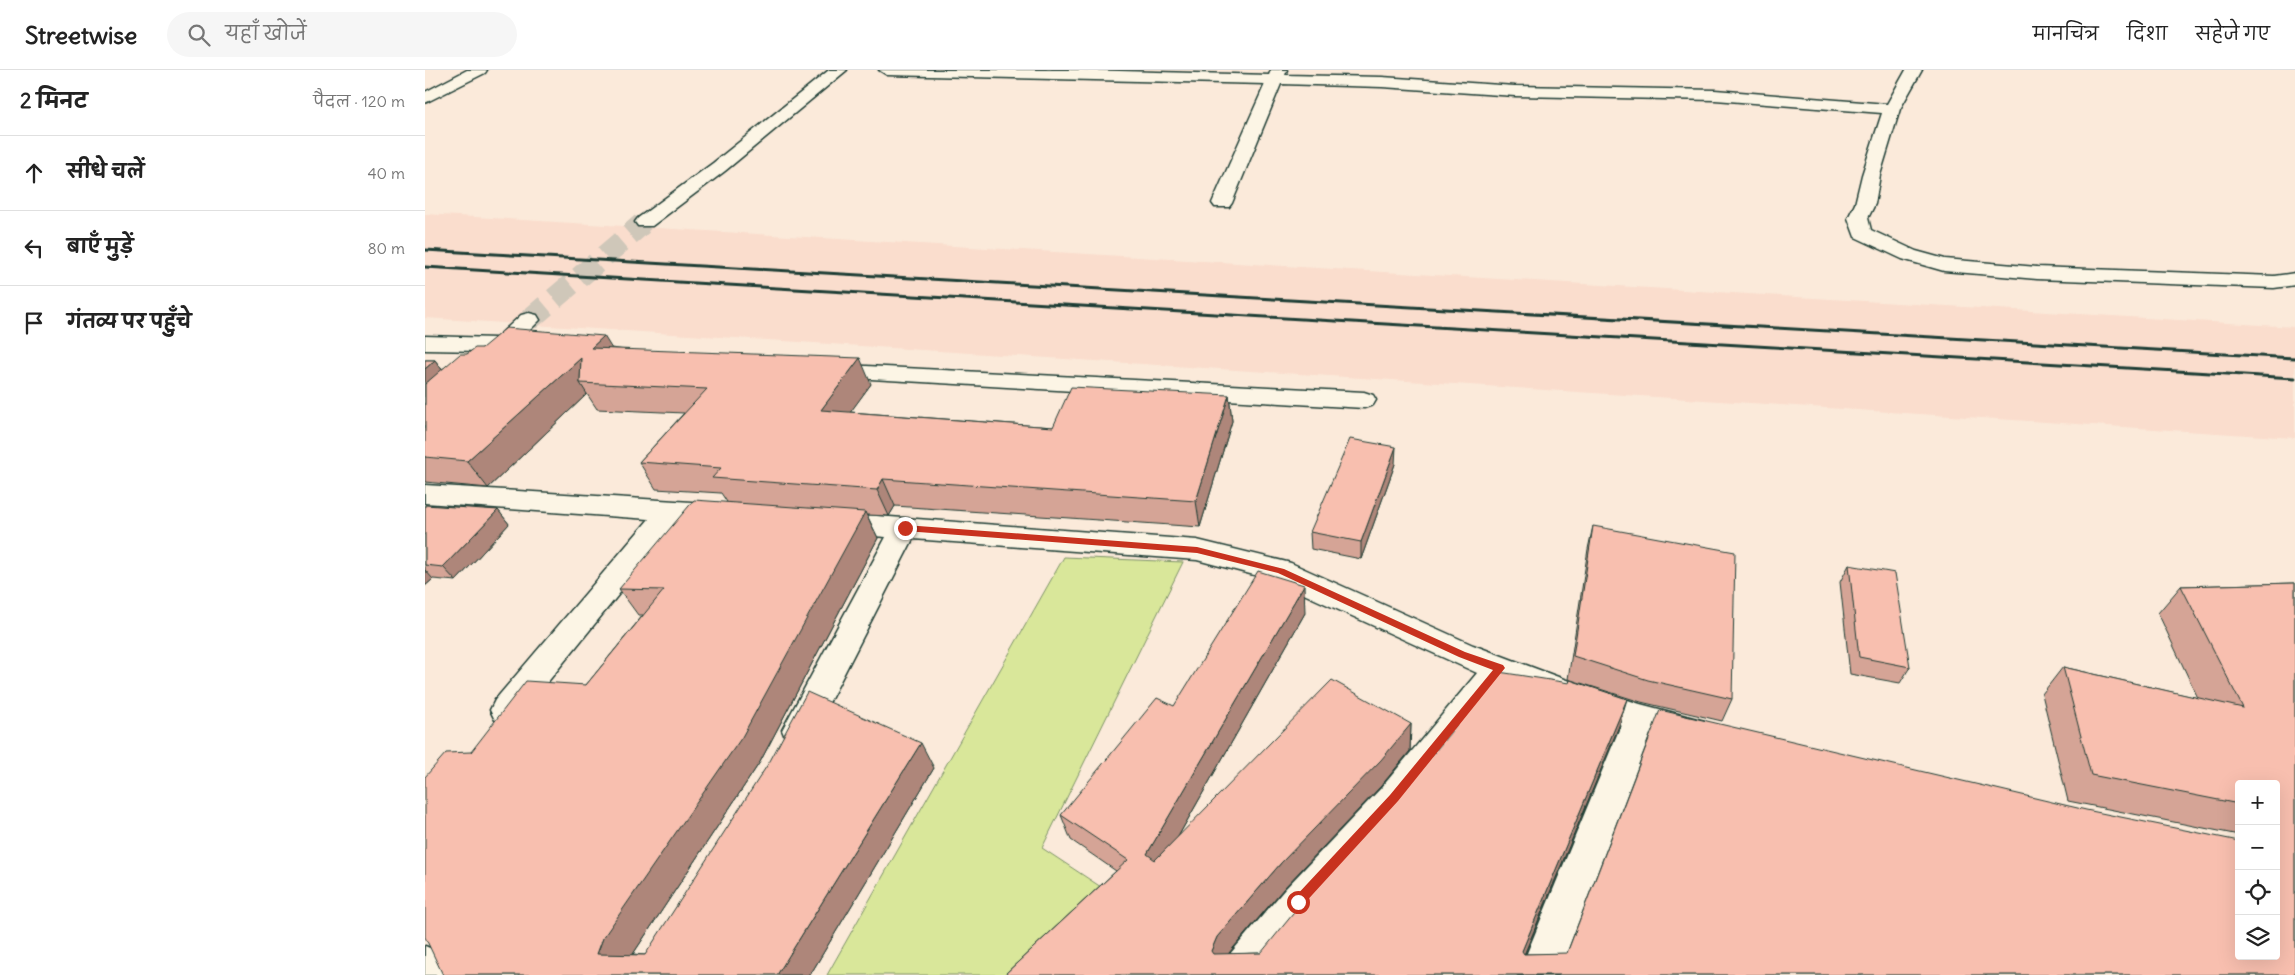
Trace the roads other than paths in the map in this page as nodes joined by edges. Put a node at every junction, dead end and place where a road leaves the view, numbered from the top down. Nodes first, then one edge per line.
1 (479, 70) edge
2 (839, 70) edge
3 (887, 70) edge
4 (1914, 70) edge
5 (1277, 75) edge
6 (425, 98) edge
7 (1892, 109) junction
8 (1223, 203) dead end
9 (645, 222) tunnel mouth
10 (2295, 279) edge
11 (529, 320) tunnel mouth
12 (425, 343) edge
13 (503, 343) junction
14 (541, 347) edge
15 (475, 368) edge
16 (807, 370) edge
17 (1364, 400) dead end
18 (425, 494) edge
19 (671, 510) junction
20 (749, 516) edge
21 (808, 521) edge
22 (905, 528) junction
23 (1500, 668) junction
24 (1640, 718) junction
25 (488, 732) edge
26 (1717, 736) edge
27 (783, 756) edge
28 (425, 966) edge
29 (429, 975) edge
30 (1238, 975) edge
31 (1538, 975) edge

1 - 6 street
2 - 9 street
3 - 5 street
4 - 7 street
5 - 7 street
5 - 8 street
7 - 10 street
11 - 13 street
12 - 13 street
13 - 14 street
13 - 15 street
16 - 17 street
18 - 19 street
19 - 20 street
19 - 25 street
21 - 22 street
22 - 23 street
22 - 27 street
23 - 24 street
23 - 30 street
24 - 26 street
24 - 31 street
28 - 29 street

